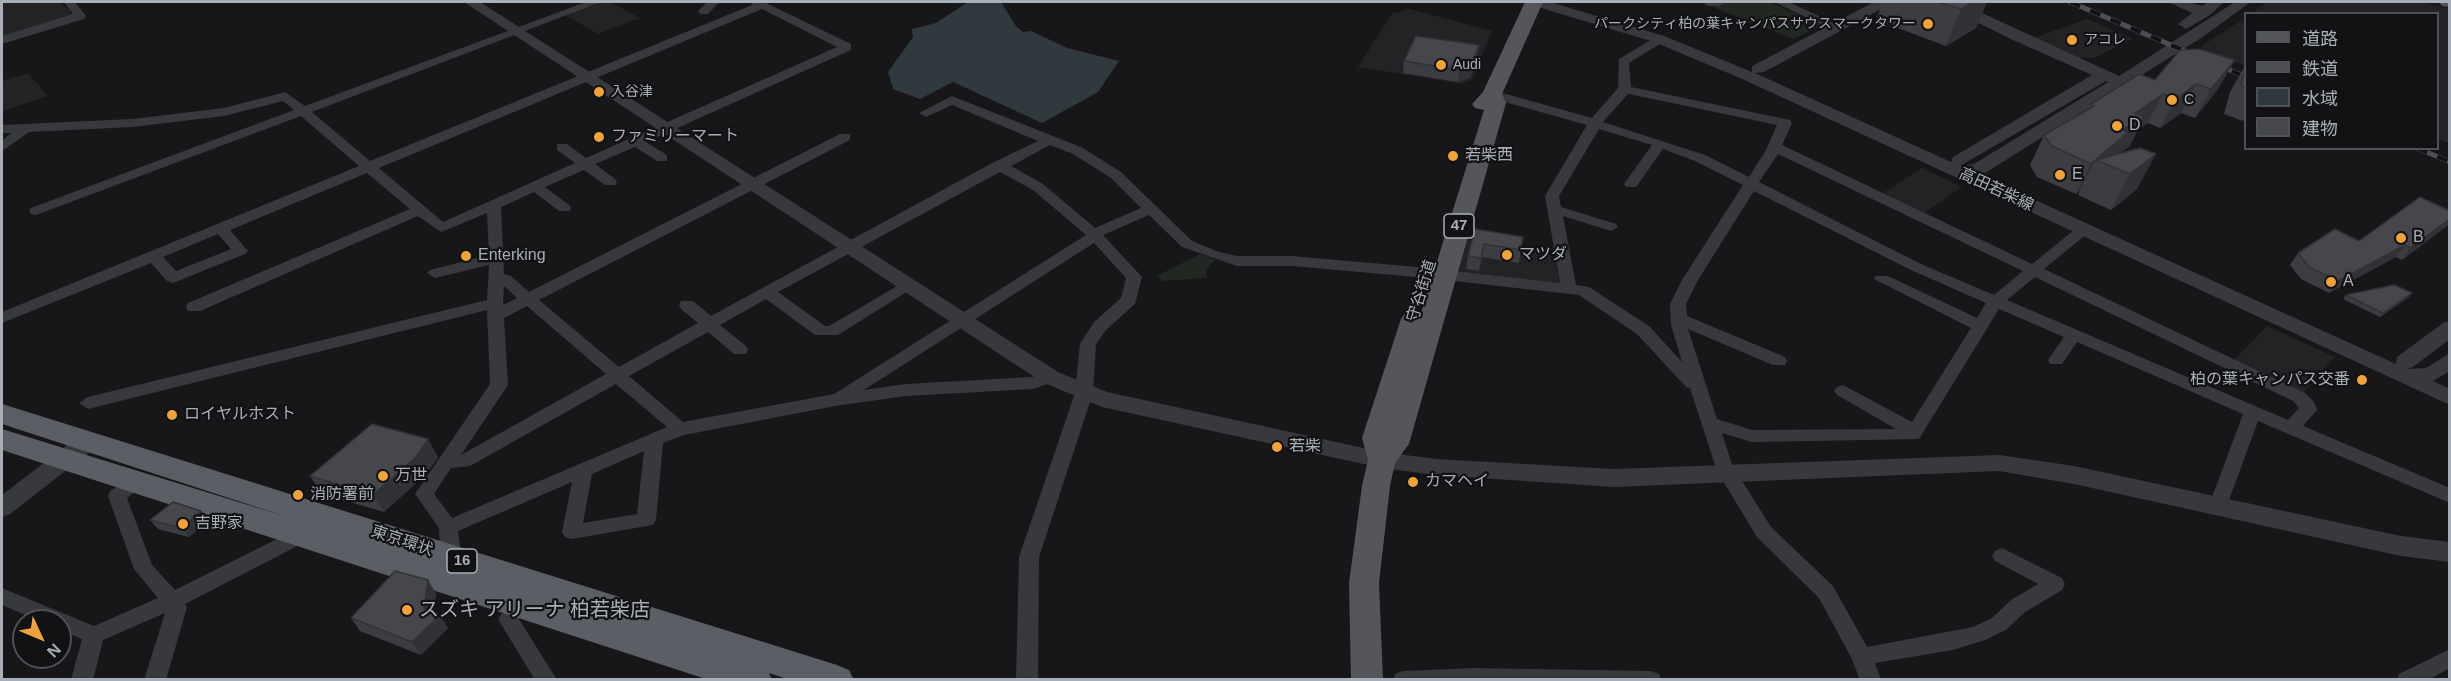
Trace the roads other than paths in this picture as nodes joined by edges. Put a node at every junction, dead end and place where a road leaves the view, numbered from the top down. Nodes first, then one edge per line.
1 (69, 2) edge
2 (471, 2) edge
3 (595, 2) edge
4 (713, 2) edge
5 (1535, 2) edge
6 (1544, 2) edge
7 (1708, 2) edge
8 (1720, 2) edge
9 (1781, 2) edge
10 (1884, 2) edge
11 (1947, 2) edge
12 (2175, 2) edge
13 (2244, 2) edge
14 (759, 3) edge
15 (2211, 7) edge
16 (704, 11) dead end
17 (1836, 27) junction
18 (516, 32) junction
19 (1659, 39) junction
20 (2, 40) edge
21 (1758, 69) junction
22 (588, 76) junction
23 (2112, 78) junction
24 (1629, 90) dead end
25 (1492, 94) junction
26 (306, 112) junction
27 (926, 113) dead end
28 (1596, 123) junction
29 (665, 127) junction
30 (25, 128) junction
31 (2, 129) edge
32 (845, 137) dead end
33 (1050, 140) junction
34 (636, 141) junction
35 (1660, 143) junction
36 (2, 147) edge
37 (562, 147) dead end
38 (1775, 147) junction
39 (662, 158) dead end
40 (584, 164) junction
41 (999, 165) junction
42 (1958, 166) junction
43 (370, 167) junction
44 (1979, 170) junction
45 (610, 182) dead end
46 (748, 184) junction
47 (1632, 184) dead end
48 (1751, 184) junction
49 (535, 186) junction
50 (491, 206) junction
51 (564, 208) dead end
52 (1151, 208) junction
53 (421, 210) junction
54 (36, 211) dead end
55 (1554, 212) junction
56 (1611, 227) dead end
57 (221, 228) junction
58 (2083, 230) junction
59 (1094, 235) junction
60 (849, 246) junction
61 (153, 256) junction
62 (496, 258) junction
63 (2033, 269) junction
64 (435, 273) dead end
65 (1437, 274) junction
66 (495, 279) junction
67 (1882, 279) dead end
68 (910, 285) junction
69 (1569, 288) junction
70 (768, 293) junction
71 (527, 299) junction
72 (1995, 302) junction
73 (687, 305) dead end
74 (194, 307) dead end
75 (496, 309) junction
76 (2, 318) edge
77 (1678, 319) junction
78 (963, 320) junction
79 (711, 325) junction
80 (1979, 326) junction
81 (2450, 328) edge
82 (2074, 335) junction
83 (740, 350) dead end
84 (2056, 360) dead end
85 (2450, 360) edge
86 (1779, 361) dead end
87 (2406, 370) junction
88 (1050, 377) junction
89 (617, 378) junction
90 (2441, 378) edge
91 (1699, 384) junction
92 (1843, 391) dead end
93 (1084, 393) junction
94 (2450, 398) edge
95 (835, 400) junction
96 (88, 403) dead end
97 (2252, 412) junction
98 (2, 414) edge
99 (1712, 424) junction
100 (2291, 428) junction
101 (680, 429) junction
102 (1916, 432) junction
103 (2, 440) edge
104 (654, 442) junction
105 (75, 451) junction
106 (1382, 460) junction
107 (447, 462) junction
108 (583, 471) junction
109 (1727, 472) junction
110 (135, 483) junction
111 (2450, 496) edge
112 (2, 508) edge
113 (2222, 508) junction
114 (304, 534) junction
115 (446, 541) junction
116 (2450, 552) edge
117 (2002, 556) dead end
118 (172, 601) junction
119 (6, 603) edge
120 (520, 603) junction
121 (94, 635) junction
122 (1862, 657) junction
123 (2450, 658) edge
124 (1645, 679) edge
125 (82, 680) edge
126 (155, 680) edge
127 (546, 680) edge
128 (755, 680) edge
129 (837, 680) edge
130 (1027, 680) edge
131 (1367, 680) edge
132 (1403, 680) edge
133 (1651, 680) edge
134 (1871, 680) edge
135 (2408, 680) edge

1 - 20 street
2 - 18 street
3 - 18 street
4 - 16 street
5 - 19 street, 高田若柴線
5 - 25 main road, 守谷街道 / 47
6 - 21 street, 高田若柴線
7 - 8 street
9 - 17 street
10 - 17 street
11 - 23 street
12 - 15 street
13 - 23 street
14 - 22 street
14 - 29 street
15 - 23 street
17 - 21 street
18 - 22 street
18 - 26 street
19 - 28 street
19 - 42 street, 高田若柴線
21 - 42 street, 高田若柴線
22 - 29 street
22 - 43 street
23 - 42 street
23 - 44 street
24 - 38 street
25 - 28 street
25 - 65 main road, 守谷街道 / 47
26 - 30 street
26 - 43 street
26 - 54 street
27 - 33 street
28 - 35 street
28 - 55 street
29 - 34 street
29 - 46 street
30 - 31 street
30 - 36 street
32 - 46 street
33 - 41 street
33 - 52 street
34 - 39 street
34 - 40 street
35 - 47 street
35 - 48 street
37 - 40 street
38 - 48 street
38 - 63 street
40 - 45 street
40 - 49 street
41 - 59 street
41 - 60 street
42 - 44 street
42 - 58 street, 高田若柴線
43 - 53 street
43 - 57 street
44 - 87 street, 高田若柴線
46 - 60 street
46 - 71 street
48 - 72 street
48 - 77 street
49 - 50 street
49 - 51 street
50 - 53 street
50 - 62 street
52 - 59 street
52 - 65 street
53 - 74 street
55 - 56 street
55 - 69 street
57 - 61 street
57 - 61 street
58 - 63 street
58 - 87 street, 高田若柴線
59 - 78 street
59 - 93 street
60 - 68 street
60 - 70 street
61 - 76 street
62 - 64 street
62 - 66 street
63 - 72 street
63 - 100 street
65 - 69 street
65 - 106 main road, 守谷街道 / 47
66 - 71 street
66 - 75 street
67 - 80 street
68 - 70 street
68 - 78 street
69 - 91 street
70 - 79 street
71 - 75 street
71 - 89 street
72 - 80 street
72 - 82 street
73 - 79 street
75 - 96 street
75 - 107 street
77 - 86 street
77 - 91 street
78 - 88 street
78 - 95 street
79 - 83 street
79 - 89 street
80 - 102 street
81 - 87 street
82 - 84 street
82 - 97 street
85 - 90 street
87 - 90 street
87 - 94 street, 高田若柴線
88 - 93 street
88 - 95 street
89 - 101 street
89 - 107 street
91 - 99 street
92 - 102 street
93 - 106 street
93 - 130 street
95 - 101 street
97 - 100 street
97 - 113 street
98 - 105 highway, 東京環状 / 16
99 - 102 street
99 - 109 street
100 - 111 street
101 - 104 street
103 - 105 highway, 東京環状 / 16
104 - 108 street
104 - 108 street
105 - 110 highway, 東京環状 / 16
105 - 112 street
105 - 115 highway, 東京環状 / 16
106 - 109 street
106 - 131 main road, 守谷街道 / 47
107 - 115 street
108 - 115 street
109 - 113 street
109 - 122 street
110 - 114 highway, 東京環状 / 16
110 - 118 street
113 - 116 street
114 - 118 street
114 - 120 highway, 東京環状 / 16
115 - 129 highway, 東京環状 / 16
117 - 122 street
118 - 121 street
118 - 126 street
119 - 121 street
120 - 127 street
120 - 128 highway, 東京環状 / 16
121 - 125 street
122 - 134 street
123 - 135 street
124 - 132 street
124 - 133 street

